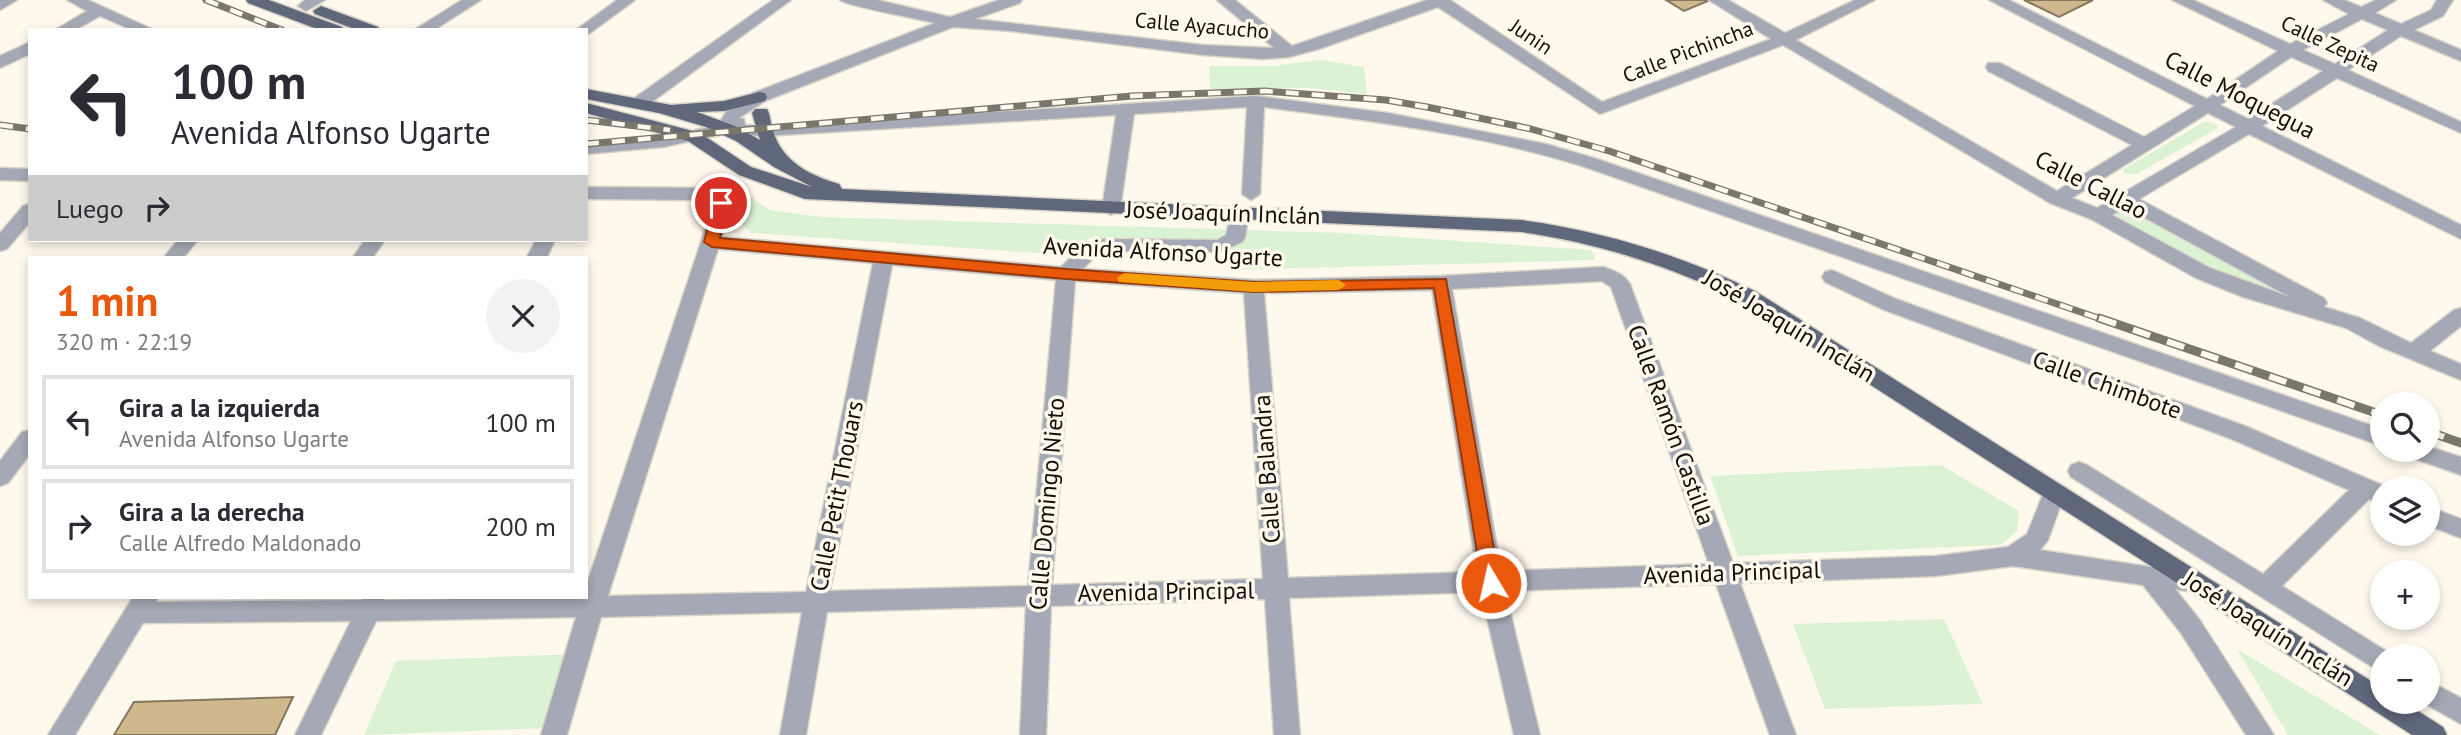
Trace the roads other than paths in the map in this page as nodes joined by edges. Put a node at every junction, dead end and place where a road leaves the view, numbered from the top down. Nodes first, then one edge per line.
1 (9, 0) edge
2 (75, 0) edge
3 (254, 0) edge
4 (290, 0) edge
5 (473, 0) edge
6 (627, 0) edge
7 (783, 0) edge
8 (848, 0) edge
9 (927, 0) edge
10 (1014, 0) edge
11 (1225, 0) edge
12 (1440, 0) edge
13 (1717, 0) edge
14 (1867, 0) edge
15 (1997, 0) edge
16 (2180, 0) edge
17 (2331, 0) edge
18 (2388, 0) edge
19 (2445, 0) edge
20 (312, 3) edge
21 (0, 5) edge
22 (100, 10) junction
23 (2360, 12) junction
24 (951, 22) junction
25 (67, 28) edge
26 (141, 28) edge
27 (331, 28) edge
28 (368, 28) edge
29 (425, 28) edge
30 (587, 28) edge
31 (2401, 30) junction
32 (1785, 39) junction
33 (28, 48) edge
34 (2290, 50) junction
35 (1289, 52) junction
36 (2461, 56) edge
37 (0, 63) edge
38 (1994, 67) dead end
39 (2336, 71) junction
40 (588, 94) edge
41 (1256, 102) junction
42 (639, 103) junction
43 (2207, 106) junction
44 (661, 108) junction
45 (1126, 108) junction
46 (588, 109) edge
47 (1600, 109) joint
48 (761, 114) junction
49 (2248, 127) junction
50 (2461, 128) edge
51 (724, 129) junction
52 (694, 136) junction
53 (2146, 145) junction
54 (588, 149) edge
55 (781, 165) junction
56 (0, 174) edge
57 (28, 174) edge
58 (588, 193) edge
59 (858, 194) junction
60 (1251, 194) dead end
61 (2057, 199) junction
62 (2125, 200) junction
63 (1111, 209) junction
64 (28, 212) edge
65 (1240, 213) junction
66 (2098, 215) junction
67 (2461, 233) edge
68 (186, 242) edge
69 (712, 242) junction
70 (0, 245) edge
71 (175, 256) edge
72 (884, 257) junction
73 (1066, 274) junction
74 (1612, 276) joint
75 (1832, 277) dead end
76 (1441, 283) junction
77 (1254, 287) junction
78 (2461, 315) edge
79 (2353, 323) junction
80 (2414, 352) junction
81 (2461, 372) edge
82 (2370, 434) edge
83 (28, 441) edge
84 (2440, 459) edge
85 (10, 466) edge
86 (2461, 466) edge
87 (2079, 471) dead end
88 (2370, 491) edge
89 (2054, 493) junction
90 (2370, 495) edge
91 (2440, 520) edge
92 (2461, 529) edge
93 (2013, 556) junction
94 (1725, 573) junction
95 (2150, 576) junction
96 (2193, 582) junction
97 (1491, 583) junction
98 (2265, 588) junction
99 (1276, 590) junction
100 (1039, 595) junction
101 (816, 602) junction
102 (372, 604) edge
103 (141, 605) edge
104 (592, 606) junction
105 (2370, 654) edge
106 (2440, 699) edge
107 (2461, 712) edge
108 (61, 735) edge
109 (308, 735) edge
110 (554, 735) edge
111 (793, 735) edge
112 (1033, 735) edge
113 (1287, 735) edge
114 (1527, 735) edge
115 (1783, 735) edge
116 (2261, 735) edge
117 (2434, 735) edge

1 - 21 street
2 - 22 street
3 - 27 main road
4 - 20 main road
5 - 29 street
6 - 30 street
7 - 42 street
8 - 24 street
9 - 24 street
10 - 24 street
11 - 35 street
12 - 35 street, Calle Ayacucho
12 - 47 street, Junin
13 - 32 street, Calle Callao
14 - 32 street, Calle Pichincha
15 - 43 street, Calle Moquegua
16 - 34 street, Calle Zepita
17 - 23 street
18 - 23 street
19 - 31 street
20 - 28 main road
22 - 25 street
22 - 26 street
23 - 31 street
23 - 34 street
24 - 35 street, Calle Ayacucho
24 - 48 street
31 - 36 street
31 - 39 street
32 - 47 street, Calle Pichincha
32 - 61 street, Calle Callao
33 - 37 street
34 - 39 street, Calle Zepita
34 - 43 street
38 - 53 street
39 - 49 street
39 - 50 street, Calle Zepita
40 - 42 main road
41 - 45 street
41 - 60 street
41 - 82 street
42 - 44 main road
43 - 49 street, Calle Moquegua
43 - 53 street
44 - 48 main road
44 - 51 main road, José Joaquín Inclán
45 - 48 street
45 - 63 street
46 - 52 main road, José Joaquín Inclán
48 - 51 street
48 - 51 street
48 - 55 main road
49 - 62 street
49 - 67 street, Calle Moquegua
51 - 52 street
51 - 55 main road, José Joaquín Inclán
52 - 54 street
52 - 59 main road, José Joaquín Inclán
53 - 61 street
55 - 59 main road, José Joaquín Inclán
56 - 57 street
58 - 69 street
59 - 63 main road, José Joaquín Inclán
61 - 66 street, Calle Callao
62 - 66 street
62 - 79 street
63 - 65 main road, José Joaquín Inclán
64 - 70 street
65 - 73 street
65 - 89 main road, José Joaquín Inclán
66 - 79 street, Calle Callao
68 - 71 street
69 - 72 street, Avenida Alfonso Ugarte
69 - 104 street
72 - 73 street, Avenida Alfonso Ugarte
72 - 101 street, Calle Petit Thouars
73 - 77 street, Avenida Alfonso Ugarte
73 - 100 street, Calle Domingo Nieto
74 - 76 street, Avenida Alfonso Ugarte
74 - 94 street, Calle Ramón Castilla
75 - 88 street, Calle Chimbote
76 - 77 street, Avenida Alfonso Ugarte
76 - 97 street
77 - 99 street, Calle Balandra
78 - 80 street
79 - 80 street, Calle Callao
80 - 81 street, Calle Callao
83 - 85 street
84 - 86 street
87 - 98 street
89 - 93 street
89 - 96 main road, José Joaquín Inclán
90 - 98 street
91 - 92 street
93 - 94 street, Avenida Principal
93 - 95 street, Avenida Principal
94 - 97 street, Avenida Principal
94 - 115 street, Calle Ramón Castilla
95 - 96 street, Avenida Principal
95 - 116 street
96 - 117 main road, José Joaquín Inclán
97 - 99 street, Avenida Principal
97 - 114 street
98 - 105 street
99 - 100 street, Avenida Principal
99 - 113 street, Calle Balandra
100 - 101 street, Avenida Principal
100 - 112 street, Calle Domingo Nieto
101 - 104 street, Avenida Principal
101 - 111 street, Calle Petit Thouars
102 - 103 street, Avenida Principal
102 - 104 street, Avenida Principal
102 - 109 street
103 - 108 street
104 - 110 street
106 - 107 street

